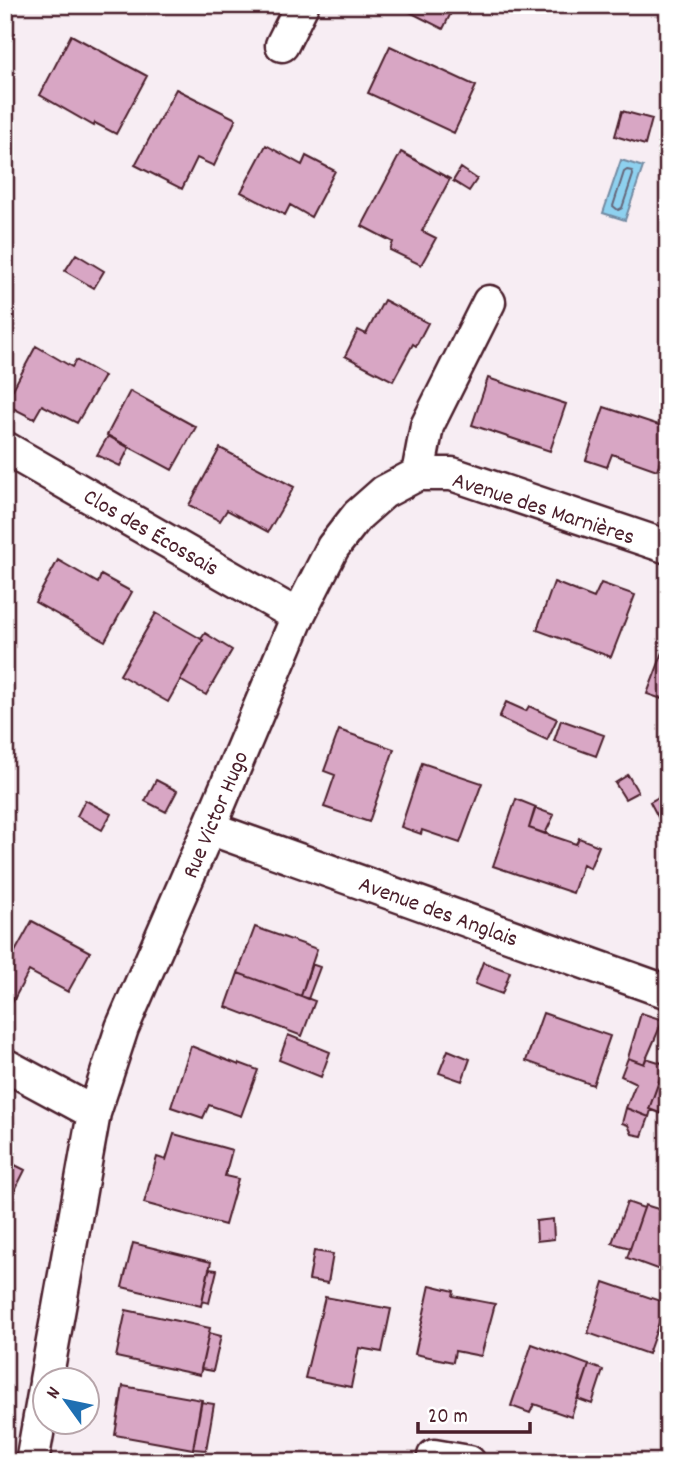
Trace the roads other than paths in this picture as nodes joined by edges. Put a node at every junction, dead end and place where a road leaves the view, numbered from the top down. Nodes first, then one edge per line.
1 (302, 5) edge
2 (282, 45) dead end
3 (489, 302) dead end
4 (5, 447) edge
5 (418, 474) junction
6 (668, 547) edge
7 (298, 615) junction
8 (209, 828) junction
9 (668, 992) edge
10 (5, 1065) edge
11 (94, 1113) junction
12 (49, 1366) edge
13 (36, 1436) edge
14 (434, 1456) dead end
15 (32, 1462) edge
16 (469, 1462) edge

1 - 2 street
3 - 5 street
4 - 7 street, Clos des Écossais
5 - 6 street, Avenue des Marnières
5 - 7 street, Rue Victor Hugo
7 - 8 street, Rue Victor Hugo
8 - 9 street, Avenue des Anglais
8 - 11 street, Rue Victor Hugo
10 - 11 street
11 - 12 street, Rue Victor Hugo
13 - 15 street, Rue Victor Hugo
14 - 16 street

